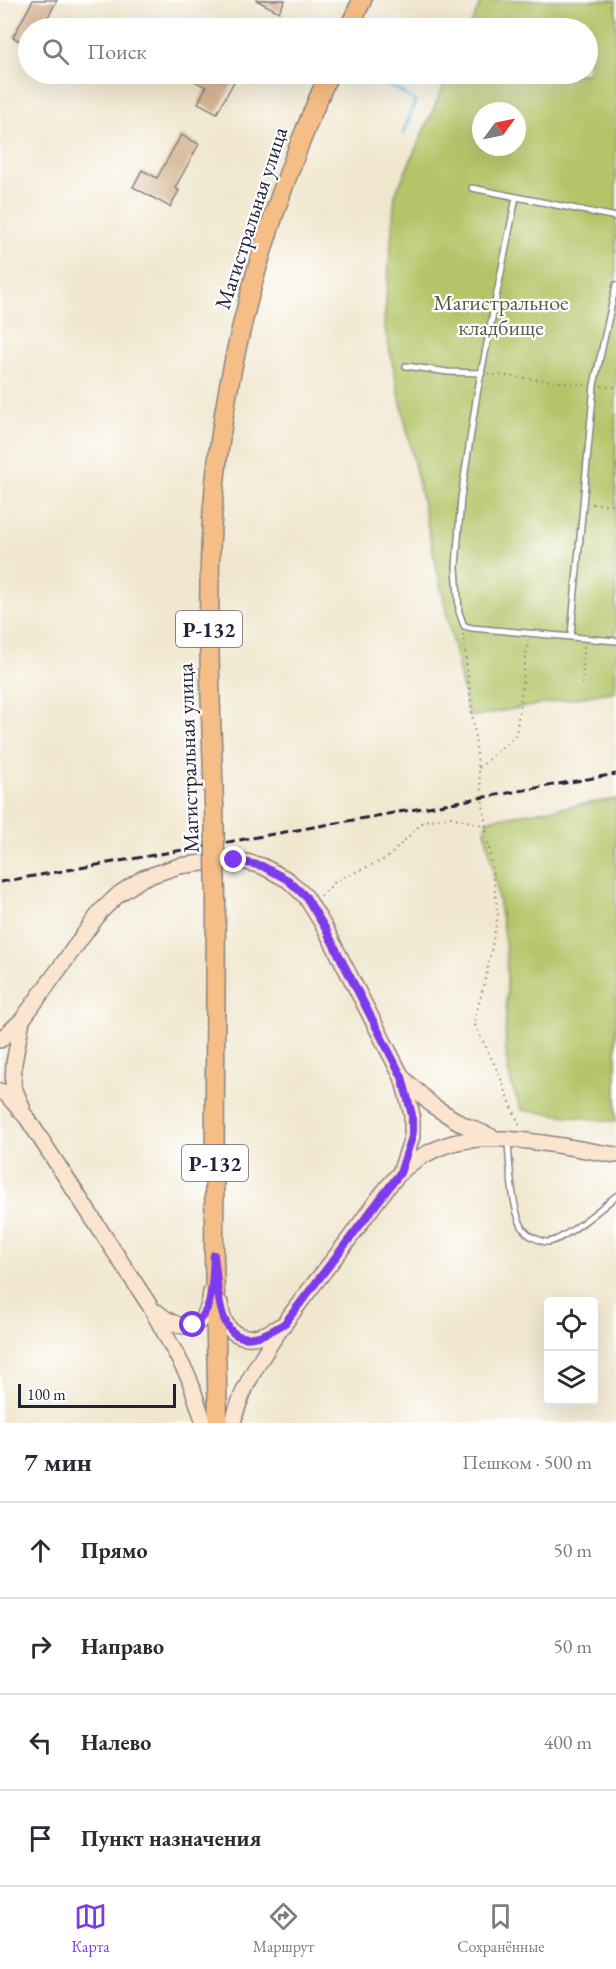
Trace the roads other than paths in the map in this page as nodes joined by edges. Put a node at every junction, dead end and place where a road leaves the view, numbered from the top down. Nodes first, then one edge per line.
1 (362, 0) edge
2 (354, 18) edge
3 (324, 84) edge
4 (472, 188) dead end
5 (516, 197) junction
6 (616, 217) edge
7 (616, 285) edge
8 (406, 366) dead end
9 (482, 373) junction
10 (571, 635) junction
11 (616, 641) edge
12 (22, 1020) junction
13 (0, 1040) edge
14 (402, 1077) junction
15 (0, 1091) edge
16 (27, 1118) junction
17 (492, 1137) junction
18 (508, 1140) junction
19 (616, 1155) edge
20 (400, 1173) junction
21 (616, 1196) edge
22 (214, 1255) junction
23 (150, 1306) junction
24 (285, 1323) junction
25 (204, 1423) edge
26 (218, 1423) edge
27 (232, 1423) edge

1 - 2 highway
3 - 22 highway, Магистральная улица / Р-132, bridge
4 - 5 lane
5 - 6 lane
5 - 9 lane
7 - 10 lane
8 - 9 lane
9 - 10 lane
10 - 11 lane
12 - 13 main road
12 - 14 main road
12 - 16 main road
14 - 17 main road
14 - 20 main road
15 - 16 main road
16 - 23 main road
17 - 18 main road
17 - 20 main road
18 - 19 main road
18 - 21 lane
20 - 24 main road
22 - 23 main road
22 - 24 main road
22 - 26 highway, Магистральная улица / Р-132
23 - 25 main road
24 - 27 main road

